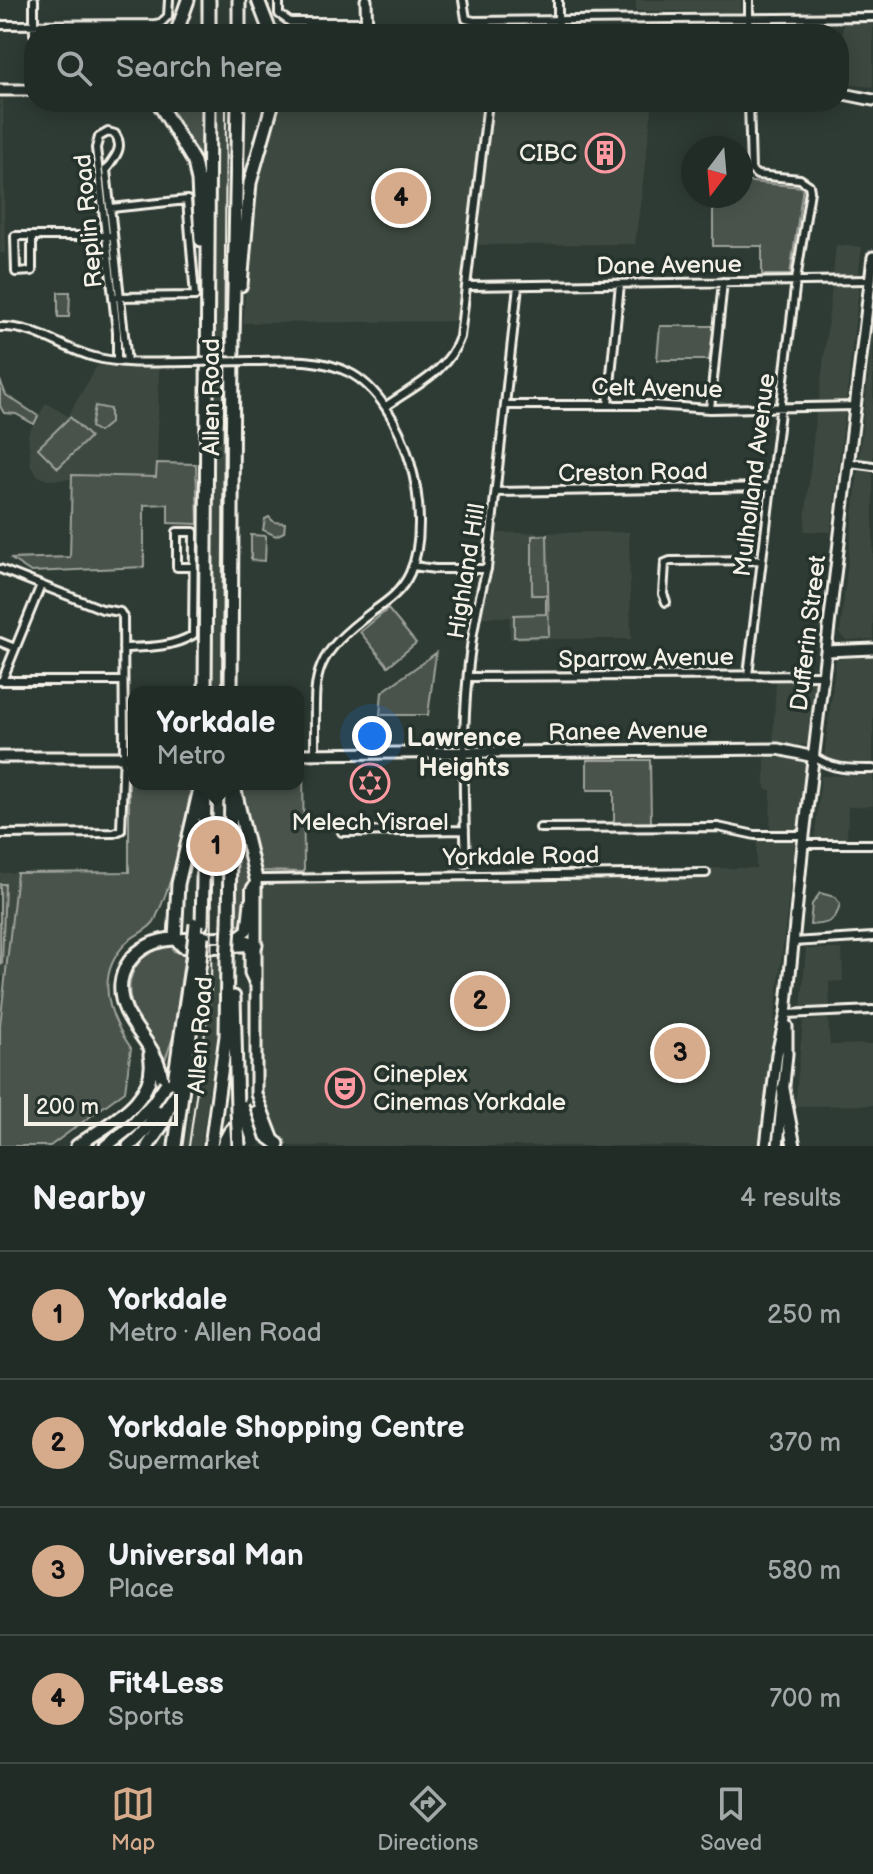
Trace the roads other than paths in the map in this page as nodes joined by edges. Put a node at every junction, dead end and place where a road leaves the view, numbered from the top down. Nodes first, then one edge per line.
1 (34, 0) edge
2 (169, 0) edge
3 (188, 0) edge
4 (209, 0) edge
5 (239, 0) edge
6 (258, 0) edge
7 (279, 0) edge
8 (366, 0) edge
9 (463, 0) edge
10 (558, 0) edge
11 (749, 0) edge
12 (873, 17) edge
13 (749, 19) junction
14 (558, 20) junction
15 (367, 22) joint
16 (34, 24) edge
17 (155, 24) edge
18 (180, 24) edge
19 (209, 24) edge
20 (239, 24) edge
21 (267, 24) edge
22 (558, 24) edge
23 (749, 24) edge
24 (0, 25) edge
25 (24, 25) edge
26 (0, 90) edge
27 (24, 90) edge
28 (849, 95) edge
29 (873, 98) edge
30 (165, 112) edge
31 (168, 112) edge
32 (209, 112) edge
33 (238, 112) edge
34 (270, 112) edge
35 (487, 112) edge
36 (749, 112) edge
37 (169, 118) junction
38 (111, 208) junction
39 (110, 236) junction
40 (32, 237) junction
41 (873, 257) edge
42 (796, 280) junction
43 (870, 280) junction
44 (723, 282) junction
45 (620, 284) junction
46 (468, 286) junction
47 (518, 286) junction
48 (116, 297) junction
49 (869, 314) edge
50 (0, 327) edge
51 (233, 339) junction
52 (207, 340) junction
53 (117, 361) junction
54 (127, 362) junction
55 (506, 405) junction
56 (608, 405) junction
57 (386, 406) junction
58 (781, 406) junction
59 (856, 406) junction
60 (710, 409) junction
61 (850, 463) junction
62 (873, 466) edge
63 (770, 487) junction
64 (496, 492) junction
65 (761, 560) junction
66 (413, 566) junction
67 (194, 567) junction
68 (0, 569) edge
69 (487, 569) junction
70 (41, 585) junction
71 (666, 602) dead end
72 (0, 642) edge
73 (15, 648) junction
74 (123, 648) junction
75 (873, 649) edge
76 (826, 651) junction
77 (748, 675) junction
78 (823, 675) junction
79 (469, 677) junction
80 (1, 681) edge
81 (122, 681) junction
82 (205, 686) edge
83 (231, 686) edge
84 (128, 746) edge
85 (465, 753) junction
86 (304, 754) edge
87 (315, 754) junction
88 (0, 757) edge
89 (128, 757) edge
90 (814, 757) junction
91 (128, 766) edge
92 (873, 769) edge
93 (202, 790) edge
94 (203, 790) edge
95 (232, 790) edge
96 (234, 790) edge
97 (540, 828) dead end
98 (465, 830) junction
99 (342, 832) dead end
100 (0, 834) edge
101 (803, 840) junction
102 (873, 844) edge
103 (466, 863) dead end
104 (706, 873) dead end
105 (256, 879) junction
106 (250, 902) junction
107 (873, 937) edge
108 (794, 938) junction
109 (175, 939) junction
110 (233, 942) junction
111 (253, 946) junction
112 (230, 960) junction
113 (196, 961) junction
114 (873, 1010) edge
115 (786, 1014) junction
116 (182, 1030) junction
117 (139, 1032) junction
118 (783, 1089) junction
119 (261, 1110) junction
120 (239, 1112) junction
121 (266, 1123) junction
122 (255, 1144) edge
123 (279, 1145) edge
124 (77, 1146) edge
125 (106, 1146) edge
126 (129, 1146) edge
127 (148, 1146) edge
128 (175, 1146) edge
129 (211, 1146) edge
130 (223, 1146) edge
131 (231, 1146) edge
132 (239, 1146) edge
133 (766, 1146) edge
134 (778, 1146) edge
135 (794, 1146) edge

1 - 16 street
2 - 17 street
3 - 18 highway
4 - 19 highway
5 - 20 highway
6 - 21 highway
7 - 15 street
8 - 15 street
9 - 14 street
10 - 14 street
11 - 13 street
12 - 13 street
13 - 14 street
13 - 23 street
14 - 22 street
24 - 25 street
26 - 27 street
28 - 29 street
30 - 37 highway
31 - 37 highway
32 - 52 highway, Allen Road
33 - 51 highway, Allen Road
34 - 51 highway
35 - 46 street
36 - 42 street, Mulholland Avenue
37 - 52 highway
38 - 39 street, Replin Road
38 - 39 street, Replin Road
38 - 48 street
39 - 40 street
39 - 48 street, Replin Road
40 - 40 street
41 - 43 street, Dufferin Street
42 - 43 street, Dane Avenue
42 - 44 street, Dane Avenue
42 - 58 street, Mulholland Avenue
43 - 49 street, Dufferin Street
44 - 45 street, Dane Avenue
44 - 60 street
45 - 47 street, Dane Avenue
45 - 56 street
46 - 47 street, Dane Avenue
46 - 57 street
47 - 55 street, Highland Hill
48 - 53 street, Replin Road
48 - 54 street, Replin Road
49 - 59 street, Dufferin Street
50 - 53 street
51 - 83 highway, Allen Road
52 - 82 highway, Allen Road
53 - 54 street
54 - 57 street, bridge
55 - 56 street, Celt Avenue
55 - 64 street, Highland Hill
56 - 60 street, Celt Avenue
57 - 66 street
58 - 59 street, Celt Avenue
58 - 60 street, Celt Avenue
58 - 63 street, Mulholland Avenue
59 - 61 street, Dufferin Street
61 - 62 street
61 - 76 street, Dufferin Street
63 - 64 street, Creston Road
63 - 65 street, Mulholland Avenue
64 - 69 street, Highland Hill
65 - 71 street
65 - 77 street, Mulholland Avenue
66 - 69 street
66 - 87 street
67 - 67 street
67 - 74 street
68 - 70 street
69 - 79 street, Highland Hill
70 - 73 street
70 - 74 street
72 - 73 street
73 - 80 street
74 - 81 street
75 - 76 street
76 - 78 street, Dufferin Street
77 - 78 street, Sparrow Avenue
77 - 79 street, Sparrow Avenue
78 - 90 street, Dufferin Street
79 - 85 street, Highland Hill
80 - 81 street
81 - 84 street
85 - 87 street, Ranee Avenue
85 - 90 street, Ranee Avenue
85 - 98 street, Highland Hill
86 - 87 street, Ranee Avenue
88 - 89 street
90 - 92 street
90 - 101 street, Dufferin Street
91 - 100 street
93 - 109 highway
94 - 113 highway, Allen Road, bridge
95 - 110 highway, Allen Road, bridge
96 - 105 highway
97 - 101 street
98 - 99 street
98 - 103 street, Highland Hill
101 - 102 street
101 - 108 street, Dufferin Street
104 - 105 street, Yorkdale Road
105 - 106 street
105 - 111 street
106 - 110 street
106 - 111 street
107 - 108 street
108 - 115 street, Dufferin Street
109 - 110 street
109 - 111 street
109 - 117 highway
110 - 111 street
110 - 112 highway, Allen Road, bridge
111 - 119 street
112 - 120 highway
112 - 129 highway, Allen Road
113 - 116 highway
113 - 128 highway, Allen Road
114 - 115 street
115 - 118 street, Dufferin Street
115 - 133 street, Dufferin Street
116 - 125 highway, bridge
116 - 127 highway
117 - 124 highway
117 - 126 highway
118 - 134 street, Dufferin Street
118 - 135 highway
119 - 120 highway
119 - 121 street
120 - 121 highway
120 - 122 highway, bridge
120 - 130 highway
120 - 132 highway, bridge
121 - 123 street
123 - 131 highway

